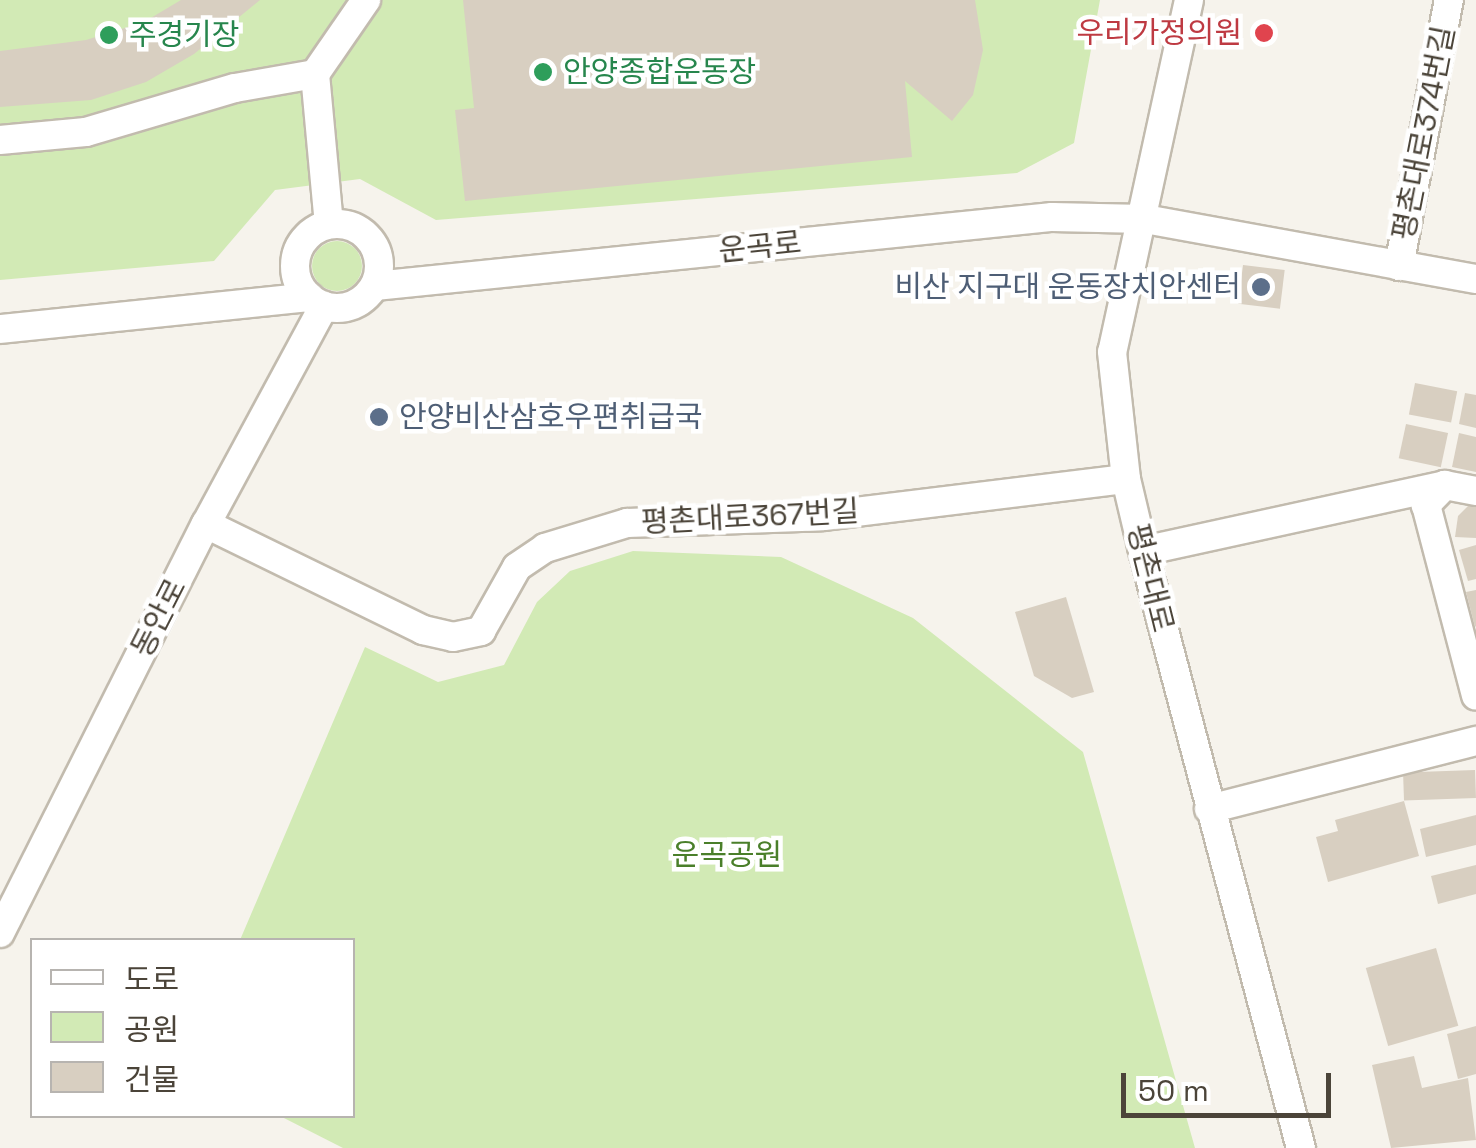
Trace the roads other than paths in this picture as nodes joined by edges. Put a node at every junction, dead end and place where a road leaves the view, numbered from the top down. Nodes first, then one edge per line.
1 (366, 0) edge
2 (1188, 0) edge
3 (1449, 0) edge
4 (315, 74) junction
5 (0, 140) edge
6 (1146, 219) junction
7 (329, 224) junction
8 (1399, 266) junction
9 (1476, 279) edge
10 (375, 286) junction
11 (317, 302) junction
12 (0, 330) edge
13 (1126, 479) junction
14 (1446, 485) junction
15 (1476, 491) edge
16 (206, 524) junction
17 (1143, 552) junction
18 (1476, 696) edge
19 (1476, 742) edge
20 (1209, 809) junction
21 (0, 933) edge
22 (1291, 1111) junction
23 (1279, 1148) edge
24 (1301, 1148) edge

1 - 4 street
2 - 6 street, 평촌대로
3 - 8 street, 평촌대로374번길
4 - 5 street
4 - 7 street
6 - 8 street, 평촌대로374번길
6 - 10 street, 운곡로
6 - 13 street, 평촌대로
7 - 10 street
7 - 11 street
8 - 9 street, 평촌대로374번길
10 - 11 street
11 - 12 street
11 - 16 street, 동안로
13 - 16 street, 평촌대로367번길
13 - 17 street, 평촌대로
14 - 15 street
14 - 17 street
14 - 18 street
16 - 21 street, 동안로
17 - 20 street, 평촌대로
19 - 20 street
20 - 22 street, 평촌대로
22 - 23 street
22 - 24 street, 평촌대로

